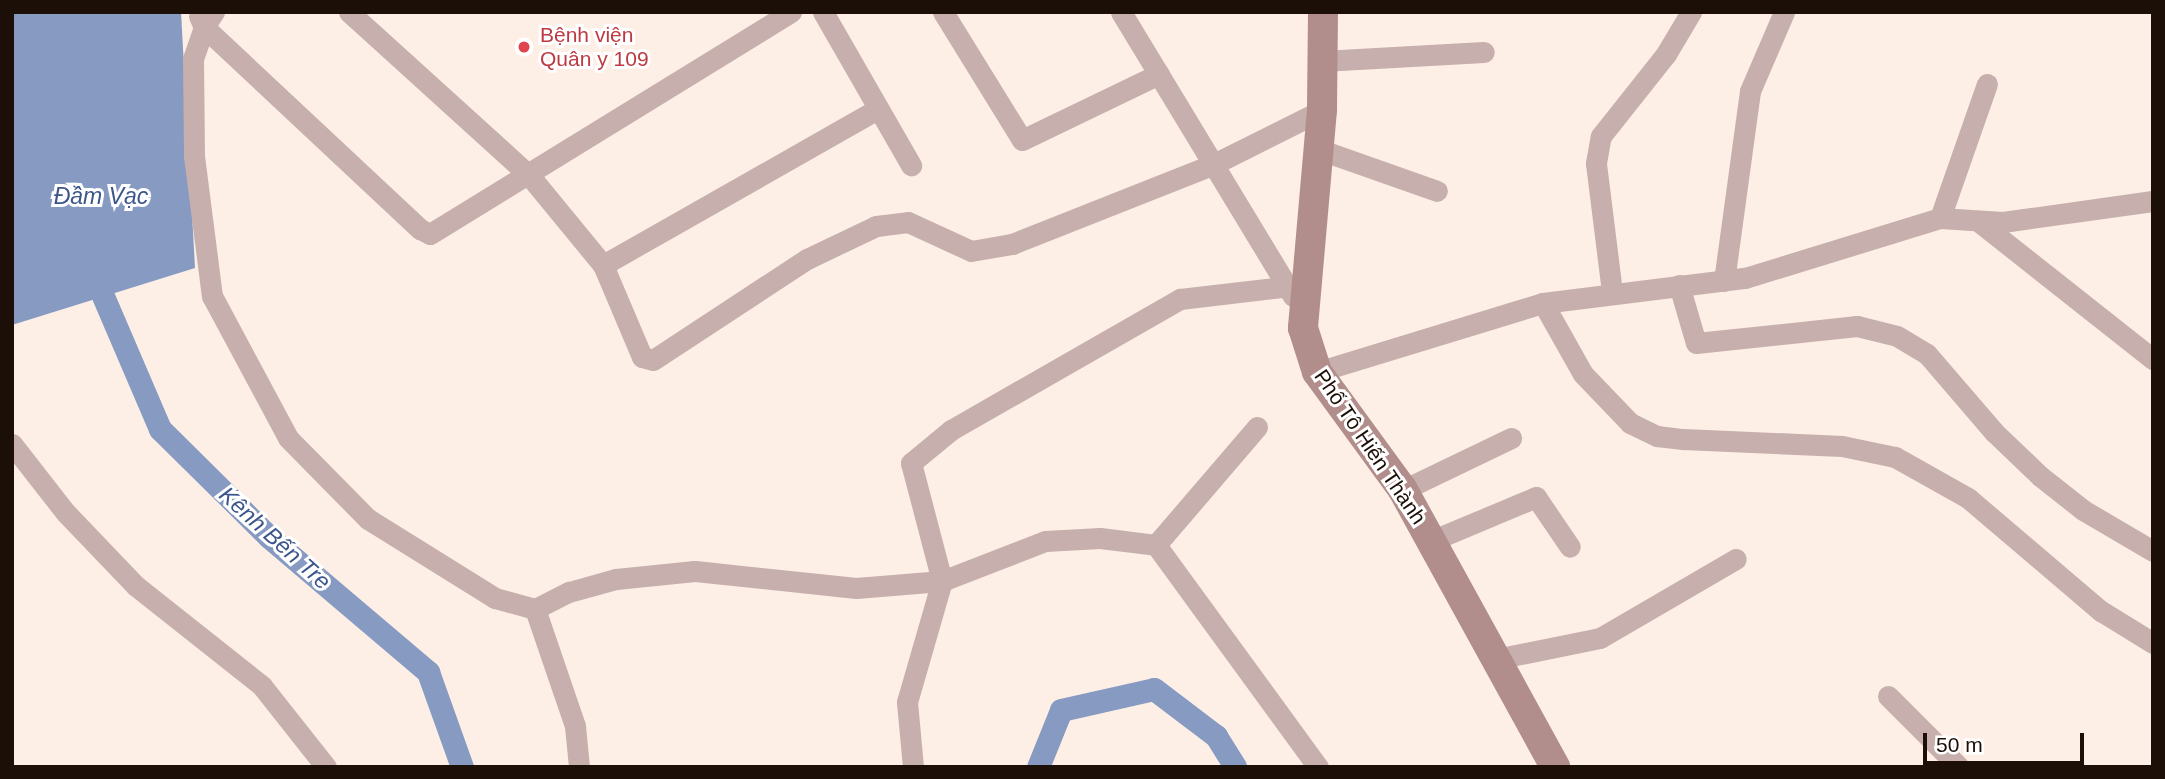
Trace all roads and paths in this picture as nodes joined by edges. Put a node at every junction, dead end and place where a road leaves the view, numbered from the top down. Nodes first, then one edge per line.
1 (349, 12) edge
2 (791, 12) edge
3 (823, 12) edge
4 (943, 12) edge
5 (1121, 12) edge
6 (1323, 12) edge
7 (1691, 12) edge
8 (1784, 12) edge
9 (205, 17) edge
10 (1484, 52) dead end
11 (1322, 61) junction
12 (1159, 74) junction
13 (1987, 84) dead end
14 (878, 108) junction
15 (1322, 110) junction
16 (1318, 149) junction
17 (1214, 164) junction
18 (911, 165) dead end
19 (529, 175) junction
20 (1437, 191) dead end
21 (2153, 201) edge
22 (1940, 218) junction
23 (1978, 221) junction
24 (603, 265) junction
25 (1724, 281) junction
26 (1679, 285) junction
27 (1290, 286) junction
28 (1612, 292) junction
29 (1543, 303) junction
30 (1303, 328) junction
31 (2153, 359) edge
32 (1317, 372) junction
33 (1257, 427) dead end
34 (1511, 438) dead end
35 (12, 444) edge
36 (1403, 490) junction
37 (1431, 541) junction
38 (1156, 545) junction
39 (1570, 547) dead end
40 (2153, 551) edge
41 (1735, 559) dead end
42 (942, 581) junction
43 (535, 609) junction
44 (2153, 643) edge
45 (1496, 659) junction
46 (1888, 696) dead end
47 (326, 767) edge
48 (579, 767) edge
49 (914, 767) edge
50 (1318, 767) edge
51 (1555, 767) edge
52 (1959, 767) edge

1 - 19 street
2 - 19 street
3 - 14 street
4 - 12 street
5 - 12 street
6 - 11 street, Phố Tô Hiến Thành
7 - 28 street
8 - 25 street
9 - 19 street
9 - 43 street
10 - 11 street
11 - 15 street, Phố Tô Hiến Thành
12 - 17 street
13 - 22 street
14 - 18 street
14 - 24 street
15 - 16 street, Phố Tô Hiến Thành
15 - 17 street
16 - 20 street
16 - 30 street, Phố Tô Hiến Thành
17 - 24 street
17 - 27 street
19 - 24 street
21 - 23 street
22 - 23 street
22 - 25 street
23 - 31 street
25 - 26 street
26 - 28 street
26 - 40 street
27 - 30 street
27 - 42 street
28 - 29 street
29 - 32 street
29 - 44 street
30 - 32 street, Phố Tô Hiến Thành
32 - 36 street, Phố Tô Hiến Thành
33 - 38 street
34 - 36 street
35 - 47 street
36 - 37 street, Phố Tô Hiến Thành
37 - 39 street
37 - 45 street, Phố Tô Hiến Thành
38 - 42 street
38 - 50 street
41 - 45 street
42 - 43 street
42 - 49 street
43 - 48 street
45 - 51 street, Phố Tô Hiến Thành
46 - 52 street

